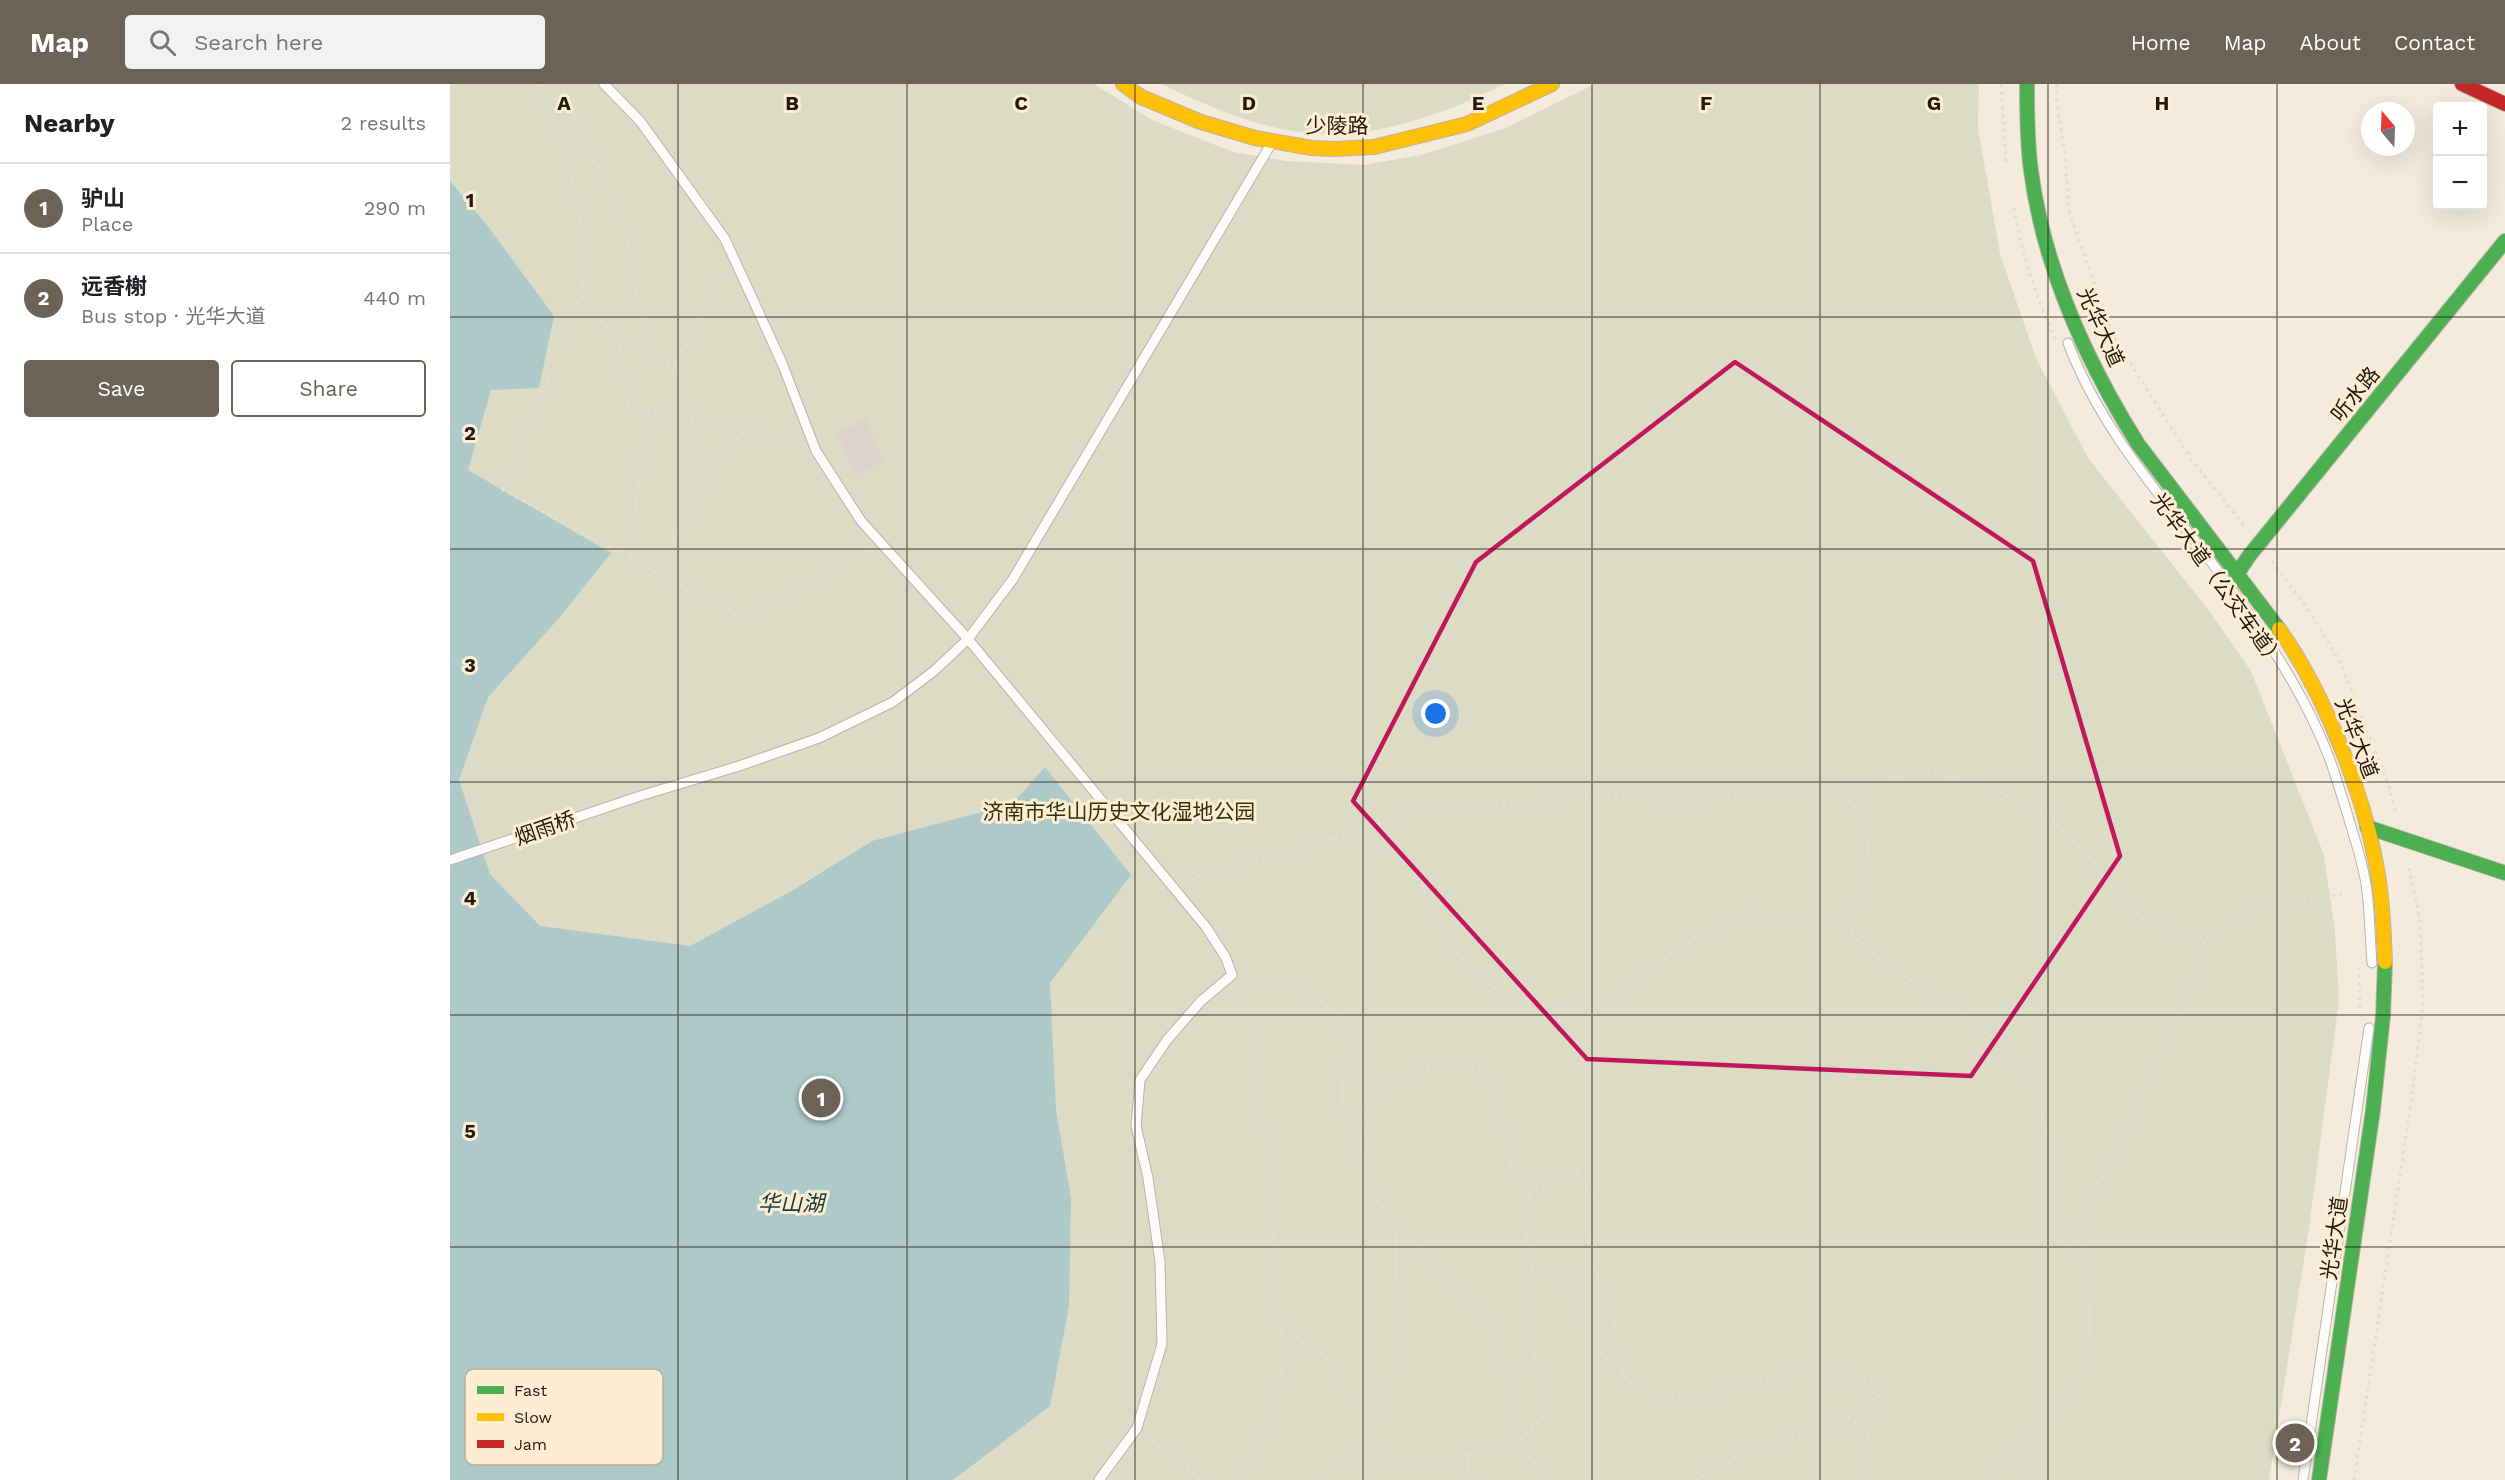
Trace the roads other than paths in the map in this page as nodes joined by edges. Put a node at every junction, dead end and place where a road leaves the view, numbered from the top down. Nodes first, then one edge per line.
1 (604, 84) edge
2 (1123, 84) edge
3 (1552, 84) edge
4 (2027, 84) edge
5 (2462, 84) edge
6 (2505, 104) edge
7 (1272, 141) junction
8 (2020, 166) dead end
9 (2033, 234) dead end
10 (2505, 241) edge
11 (2067, 337) dead end
12 (2237, 574) junction
13 (968, 639) junction
14 (2367, 826) junction
15 (450, 860) edge
16 (2505, 873) edge
17 (2373, 977) dead end
18 (2370, 1017) dead end
19 (1099, 1480) edge
20 (2303, 1480) edge
21 (2319, 1480) edge

1 - 13 lane
2 - 7 main road, 少陵路
3 - 7 main road, 少陵路
4 - 12 main road, 光华大道
5 - 6 main road
7 - 13 lane, 烟雨桥
8 - 9 lane
10 - 12 main road, 听水路
11 - 17 lane, 光华大道（公交车道）
12 - 14 main road, 光华大道
13 - 15 lane, 烟雨桥
13 - 19 lane
14 - 16 main road
14 - 21 main road, 光华大道
18 - 20 lane

